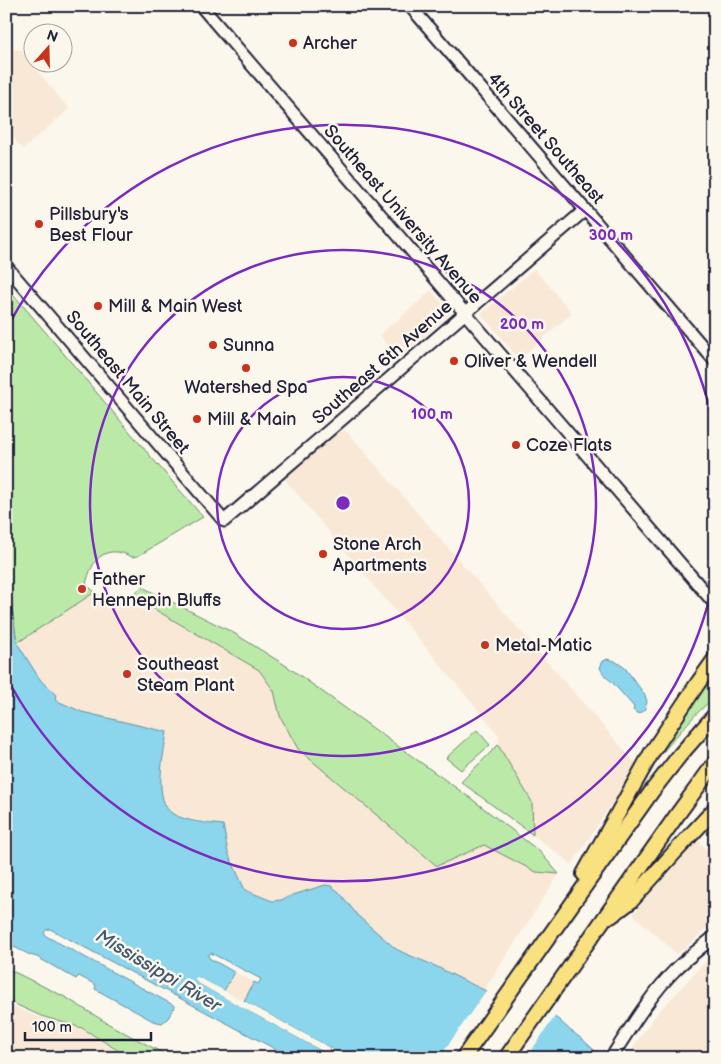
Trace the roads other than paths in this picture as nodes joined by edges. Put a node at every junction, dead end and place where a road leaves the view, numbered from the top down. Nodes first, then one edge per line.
1 (202, 6) edge
2 (410, 6) edge
3 (586, 210) junction
4 (6, 266) edge
5 (466, 313) junction
6 (715, 360) edge
7 (224, 521) joint
8 (715, 604) edge
9 (715, 659) edge
10 (715, 715) edge
11 (715, 763) edge
12 (711, 813) edge
13 (600, 924) junction
14 (715, 936) edge
15 (542, 947) junction
16 (463, 1058) edge
17 (506, 1058) edge
18 (611, 1058) edge

1 - 5 main road, Southeast University Avenue
2 - 3 main road, 4th Street Southeast
3 - 5 main road, Southeast 6th Avenue
3 - 6 main road, 4th Street Southeast
4 - 7 main road, Southeast Main Street
5 - 7 main road, Southeast 6th Avenue
5 - 8 main road, Southeast University Avenue
9 - 15 highway
10 - 15 highway
11 - 13 highway
12 - 13 highway
13 - 17 highway
14 - 18 main road
15 - 16 highway

